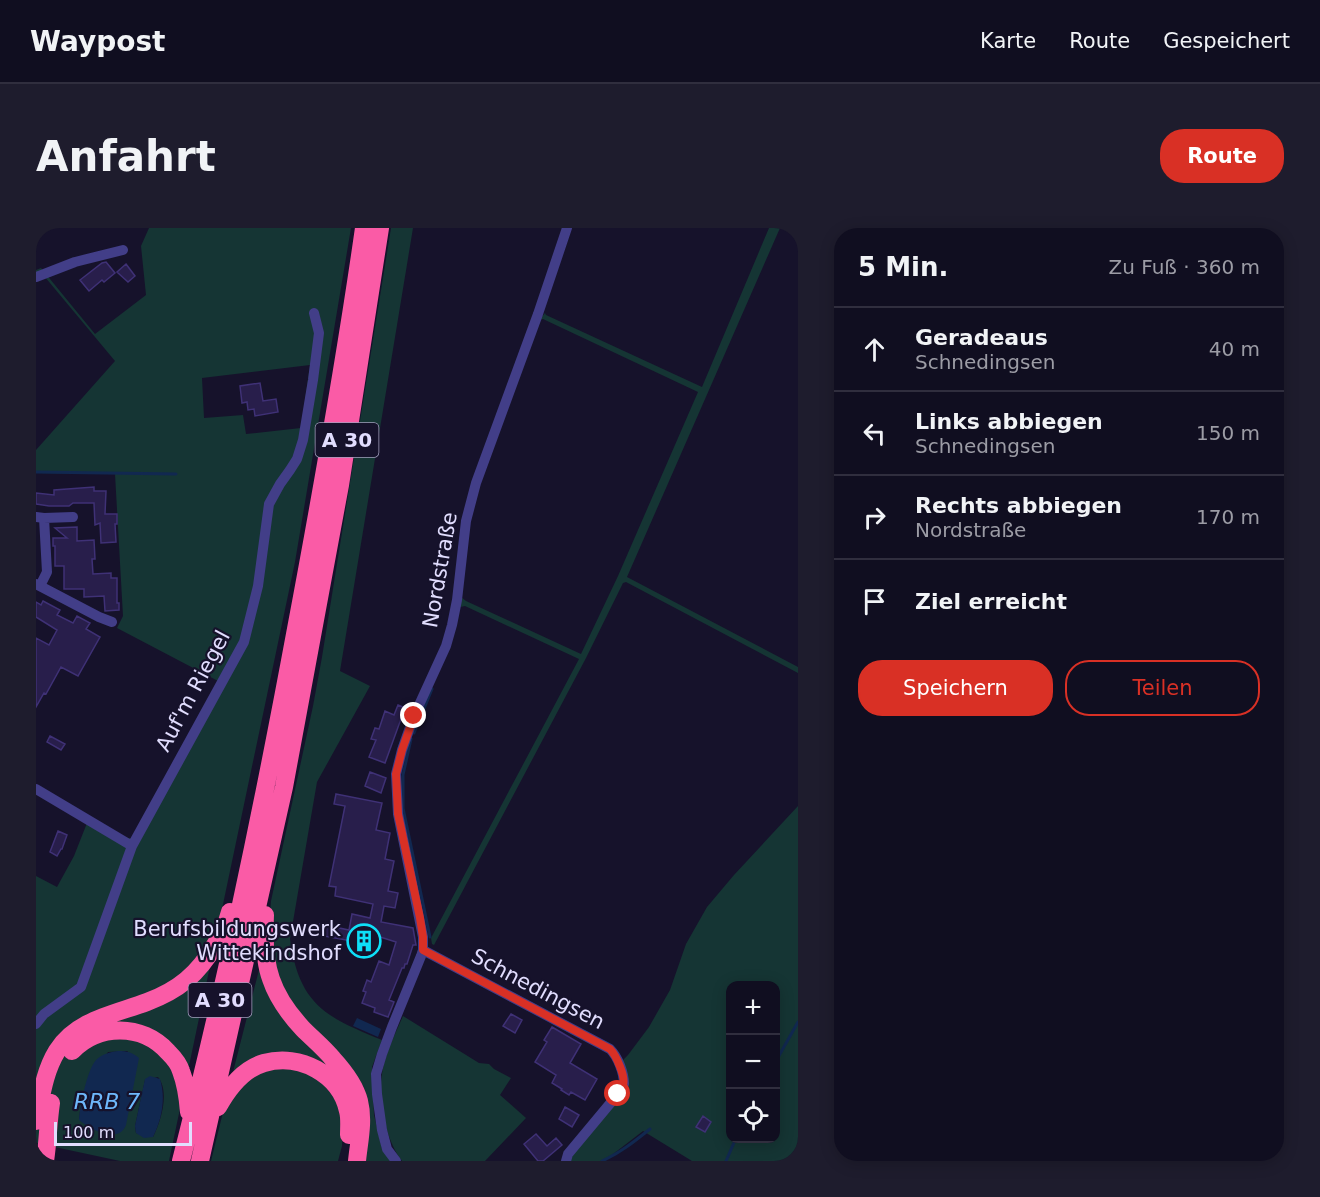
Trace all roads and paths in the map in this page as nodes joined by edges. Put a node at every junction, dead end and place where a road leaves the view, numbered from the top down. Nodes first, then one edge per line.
1 (363, 228) edge
2 (381, 228) edge
3 (567, 228) edge
4 (123, 250) dead end
5 (36, 277) edge
6 (314, 313) dead end
7 (73, 517) dead end
8 (40, 518) edge
9 (38, 585) edge
10 (112, 622) dead end
11 (36, 789) edge
12 (132, 846) junction
13 (248, 872) junction
14 (264, 883) junction
15 (423, 950) junction
16 (36, 1024) edge
17 (36, 1121) edge
18 (198, 1131) junction
19 (45, 1161) edge
20 (181, 1161) edge
21 (200, 1161) edge
22 (345, 1161) edge
23 (357, 1161) edge
24 (396, 1161) edge
25 (566, 1161) edge

1 - 13 highway, A 30
2 - 14 highway, A 30
3 - 15 street, Nordstraße
4 - 5 street
6 - 12 street, Auf'm Riegel
7 - 8 street
8 - 9 street
9 - 10 street
11 - 12 street
12 - 16 street, Auf'm Riegel
13 - 17 highway
13 - 18 highway, A 30
14 - 18 highway, A 30
14 - 23 highway
15 - 24 street, Nordstraße
15 - 25 street, Schnedingsen
18 - 19 highway
18 - 20 highway, A 30
18 - 21 highway, A 30
18 - 22 highway

